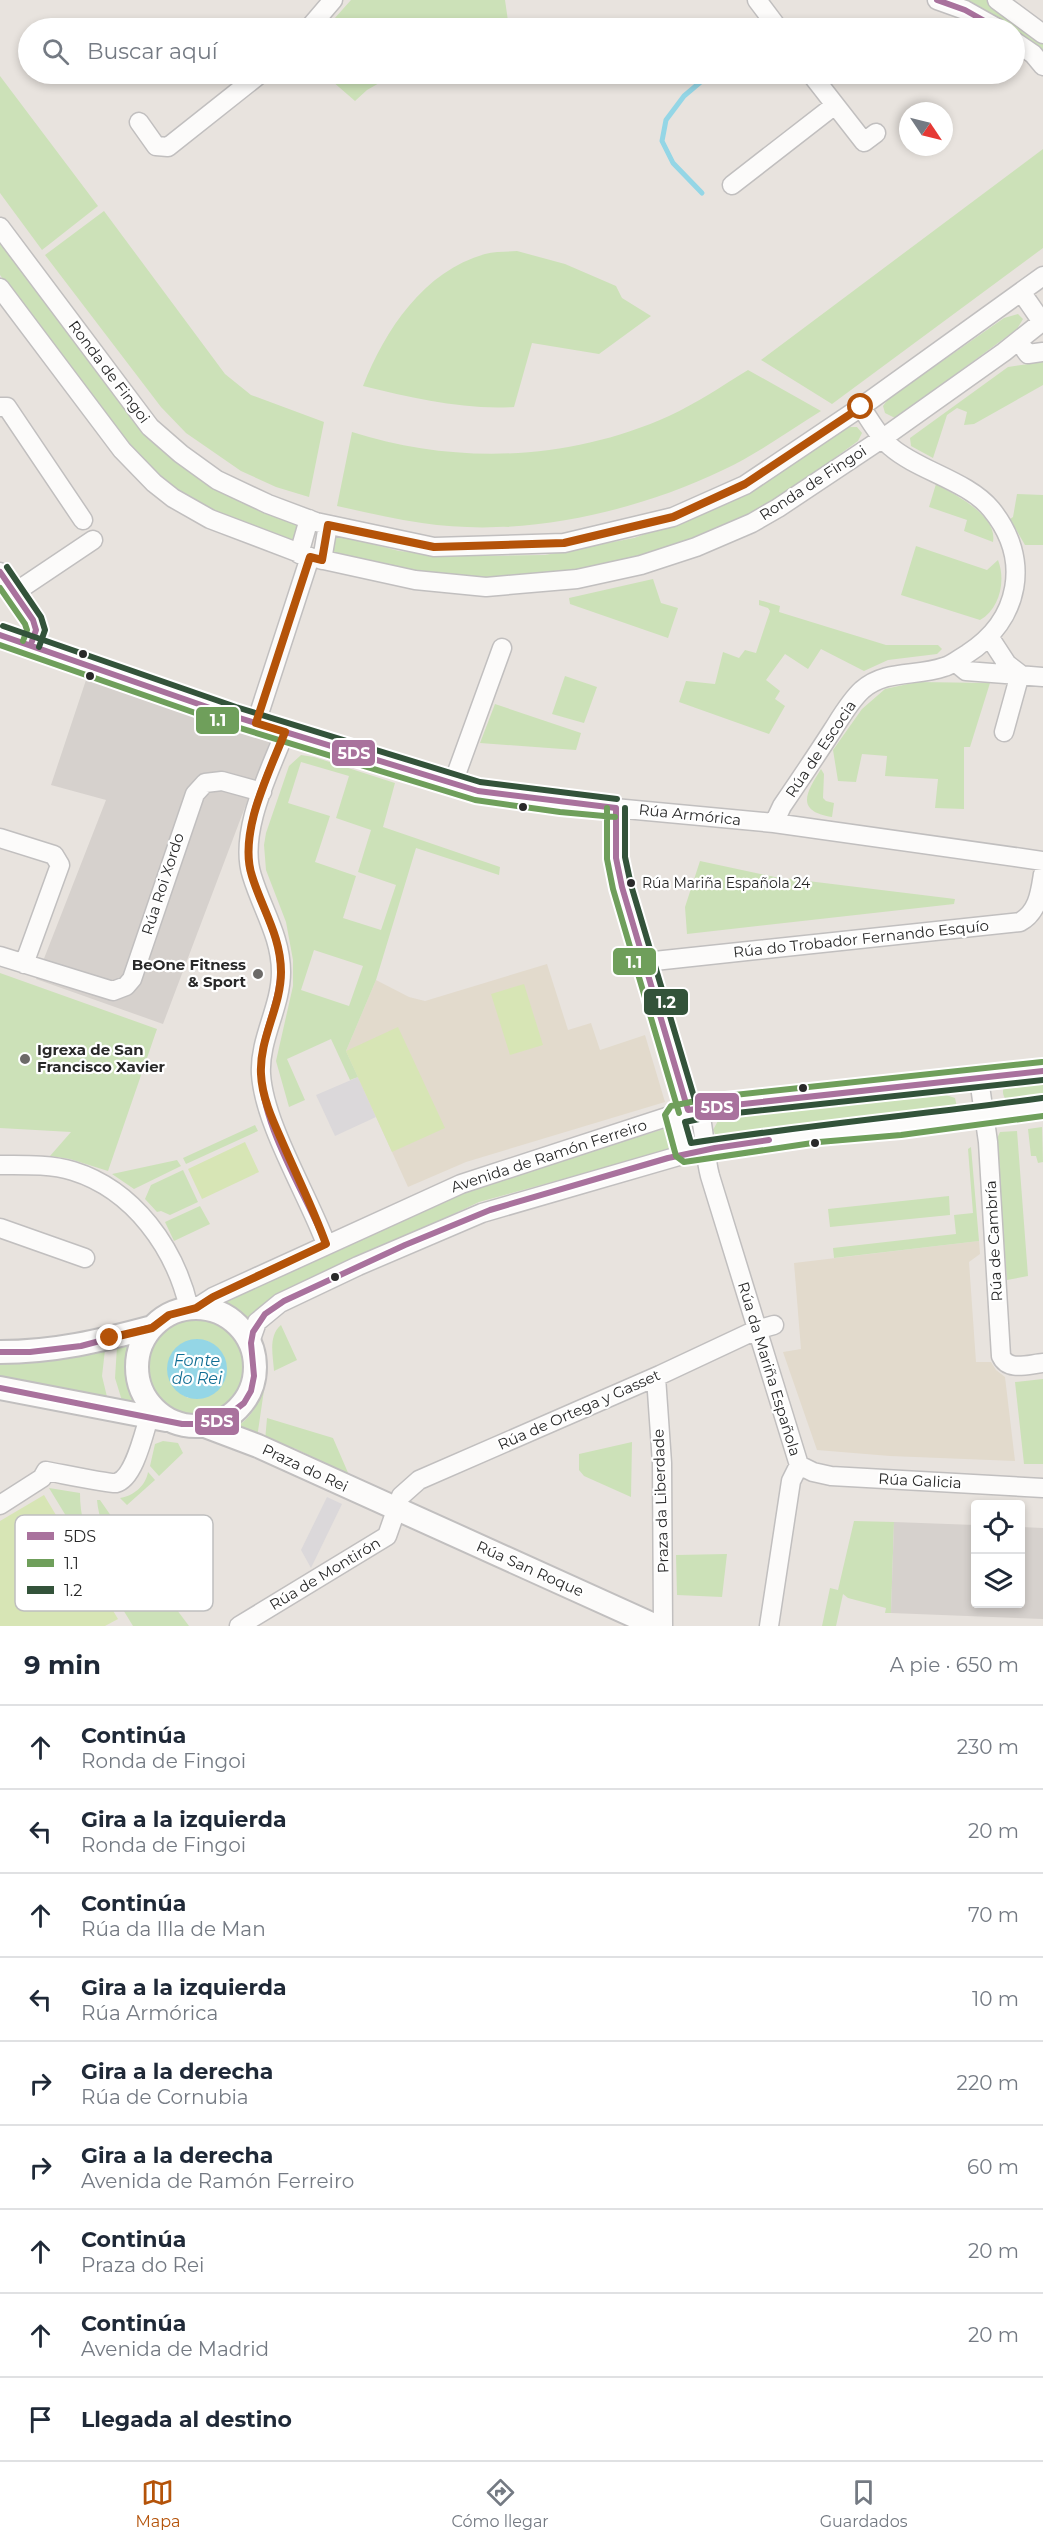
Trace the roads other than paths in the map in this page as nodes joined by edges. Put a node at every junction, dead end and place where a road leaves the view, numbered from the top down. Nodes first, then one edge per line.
1 (333, 0) edge
2 (757, 0) edge
3 (936, 0) edge
4 (997, 0) edge
5 (318, 18) edge
6 (770, 18) edge
7 (979, 18) edge
8 (1021, 18) edge
9 (1025, 21) edge
10 (1043, 34) edge
11 (1025, 49) edge
12 (1043, 66) edge
13 (247, 84) edge
14 (819, 84) edge
15 (835, 105) junction
16 (139, 122) dead end
17 (876, 133) dead end
18 (732, 185) dead end
19 (0, 227) edge
20 (1043, 276) edge
21 (0, 288) edge
22 (1022, 293) junction
23 (1042, 321) edge
24 (1024, 350) dead end
25 (1043, 352) edge
26 (0, 406) edge
27 (861, 407) junction
28 (883, 438) junction
29 (309, 519) junction
30 (83, 520) dead end
31 (328, 525) junction
32 (93, 540) dead end
33 (310, 557) junction
34 (0, 572) edge
35 (14, 593) junction
36 (0, 635) edge
37 (990, 638) junction
38 (31, 644) junction
39 (502, 648) dead end
40 (955, 662) junction
41 (1020, 674) junction
42 (1043, 676) edge
43 (256, 723) junction
44 (285, 732) junction
45 (1004, 732) dead end
46 (453, 783) junction
47 (262, 792) junction
48 (616, 808) junction
49 (774, 823) junction
50 (0, 838) edge
51 (1043, 861) edge
52 (1043, 873) edge
53 (0, 956) edge
54 (645, 962) junction
55 (24, 964) junction
56 (1043, 1071) edge
57 (979, 1079) junction
58 (1043, 1107) edge
59 (687, 1111) junction
60 (984, 1116) junction
61 (703, 1149) junction
62 (684, 1153) junction
63 (0, 1165) edge
64 (0, 1228) edge
65 (326, 1244) junction
66 (85, 1258) dead end
67 (192, 1308) junction
68 (774, 1325) dead end
69 (152, 1328) junction
70 (756, 1330) junction
71 (250, 1342) junction
72 (0, 1352) edge
73 (1043, 1363) edge
74 (656, 1377) junction
75 (0, 1388) edge
76 (156, 1415) junction
77 (205, 1426) junction
78 (799, 1465) junction
79 (1043, 1488) edge
80 (0, 1505) edge
81 (400, 1511) junction
82 (239, 1626) edge
83 (656, 1626) edge
84 (663, 1626) edge
85 (769, 1626) edge

1 - 5 street
2 - 6 street
3 - 7 street
4 - 8 street
9 - 10 street
11 - 12 street
13 - 16 street
14 - 15 street
15 - 17 street
15 - 18 street
19 - 29 street, Ronda de Fingoi
20 - 22 street, Ronda de Fingoi
21 - 33 street, Ronda de Fingoi
22 - 23 street, Ronda de Fingoi
22 - 27 street, Ronda de Fingoi
23 - 28 street, Ronda de Fingoi
24 - 25 street
26 - 30 street
27 - 28 street, Ronda de Fingoi
27 - 31 street, Ronda de Fingoi
28 - 33 street, Ronda de Fingoi
28 - 37 street, Rúa de Escocia
29 - 31 street, Ronda de Fingoi
29 - 33 street
31 - 33 street
32 - 35 street
33 - 43 street
34 - 35 street
35 - 38 street
36 - 38 street, Rúa Armórica
37 - 40 street, Rúa de Escocia
37 - 41 street
38 - 43 street, Rúa Armórica
39 - 46 street
40 - 41 street
40 - 49 street, Rúa de Escocia
41 - 42 street
41 - 45 street
43 - 44 street, Rúa Armórica
44 - 46 street, Rúa Armórica
44 - 47 street
46 - 48 street, Rúa Armórica
47 - 55 street, Rúa Roi Xordo
47 - 65 street
48 - 49 street, Rúa Armórica
48 - 54 street
49 - 51 street, Rúa Armórica
50 - 55 street
52 - 54 street, Rúa do Trobador Fernando Esquío
53 - 55 street, Rúa Roi Xordo
54 - 59 street
56 - 57 street, Avenida de Ramón Ferreiro
57 - 59 street, Avenida de Ramón Ferreiro
57 - 60 street, Rúa de Cambría
58 - 60 street
59 - 61 street
59 - 62 street
59 - 65 street, Avenida de Ramón Ferreiro
60 - 61 street
60 - 73 street, Rúa de Cambría
61 - 62 street
61 - 70 street, Rúa da Mariña Española
62 - 71 street
63 - 67 street
64 - 66 street
65 - 67 street, Avenida de Ramón Ferreiro
67 - 69 street
67 - 71 street
68 - 70 street, Rúa de Ortega y Gasset
69 - 72 street
69 - 76 street
70 - 74 street, Rúa de Ortega y Gasset
70 - 78 street, Rúa da Mariña Española
71 - 77 street
74 - 81 street, Rúa de Ortega y Gasset
74 - 84 street, Praza da Liberdade
75 - 76 street, Praza do Rei
76 - 77 street, Praza do Rei
76 - 80 street
77 - 81 street, Praza do Rei
78 - 79 street, Rúa Galicia
78 - 85 street, Rúa da Mariña Española
81 - 82 street, Rúa de Montirón
81 - 83 street, Rúa San Roque

